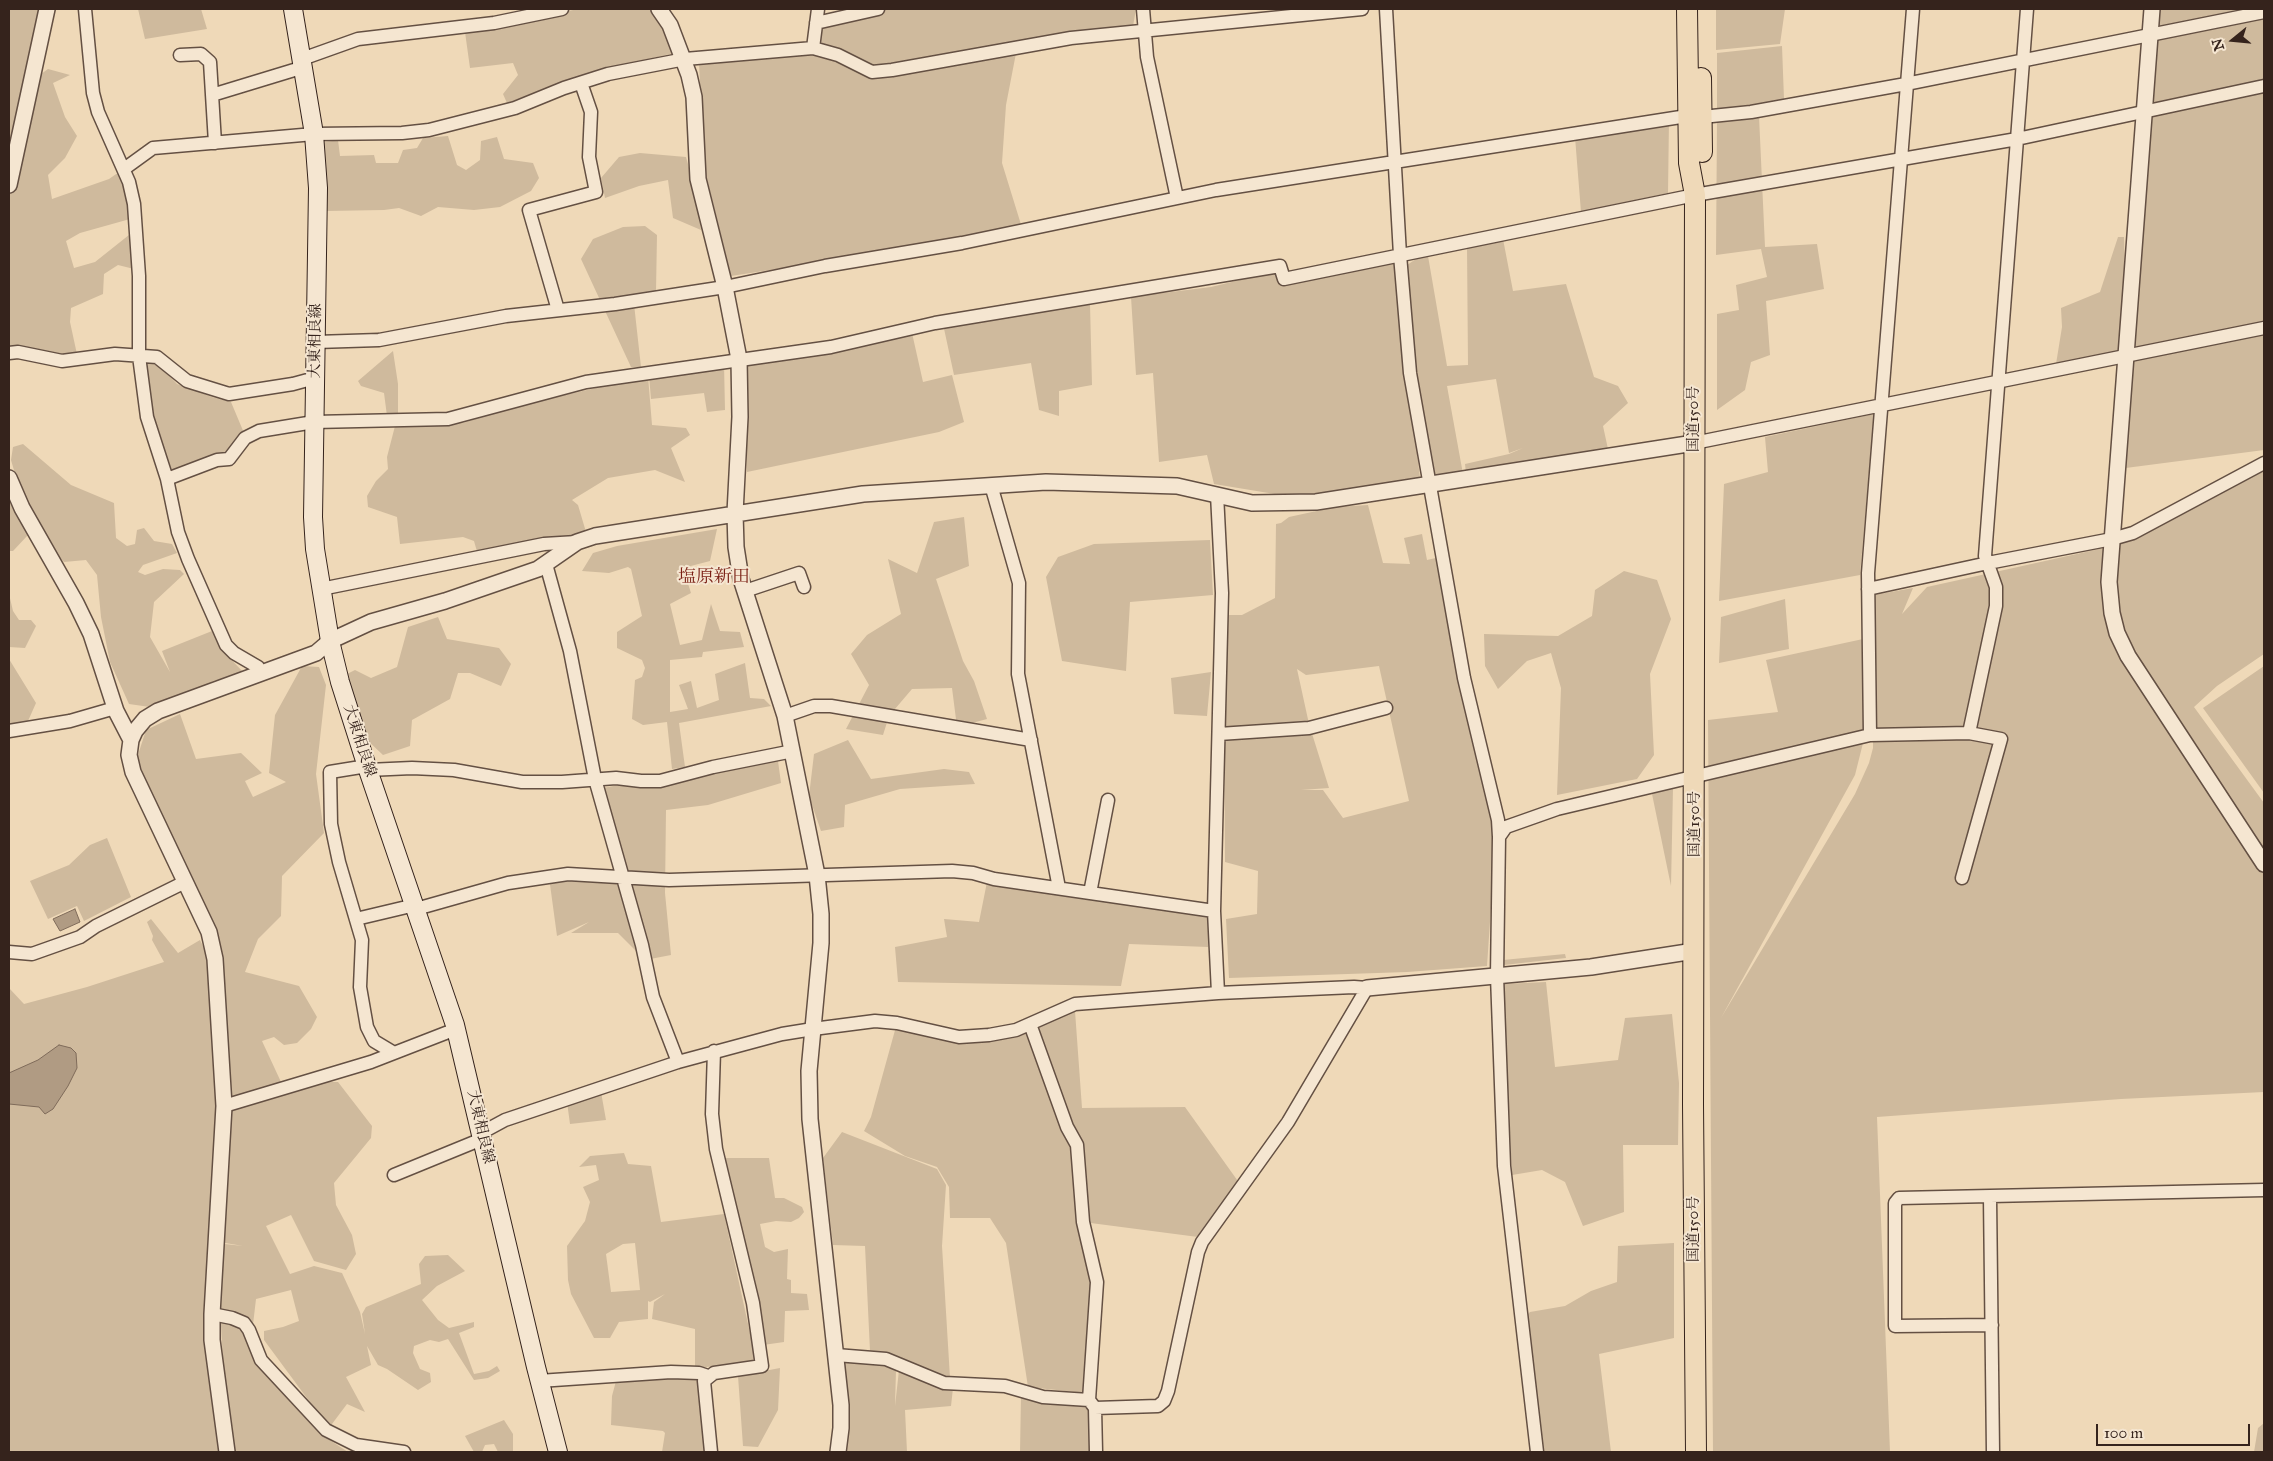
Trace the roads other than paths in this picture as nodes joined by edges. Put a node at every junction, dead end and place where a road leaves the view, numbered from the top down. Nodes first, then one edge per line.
1 (47, 9) edge
2 (85, 9) edge
3 (293, 9) edge
4 (562, 9) edge
5 (659, 9) edge
6 (818, 9) edge
7 (878, 9) edge
8 (1143, 9) edge
9 (1362, 9) edge
10 (1386, 9) edge
11 (1687, 9) edge
12 (1700, 9) edge
13 (1913, 9) edge
14 (2027, 9) edge
15 (2152, 9) edge
16 (2264, 12) edge
17 (816, 23) junction
18 (1145, 30) junction
19 (2150, 35) junction
20 (813, 48) junction
21 (180, 55) dead end
22 (684, 59) junction
23 (2023, 61) junction
24 (303, 63) junction
25 (581, 82) junction
26 (1906, 84) junction
27 (2264, 86) edge
28 (212, 95) junction
29 (2144, 110) junction
30 (1694, 116) junction
31 (314, 134) junction
32 (2017, 139) junction
33 (215, 143) junction
34 (1900, 160) junction
35 (1395, 162) junction
36 (124, 169) junction
37 (9, 185) edge
38 (1695, 195) junction
39 (1177, 198) junction
40 (1400, 256) junction
41 (725, 287) junction
42 (558, 310) junction
43 (2264, 328) edge
44 (316, 342) junction
45 (9, 353) edge
46 (139, 356) junction
47 (2126, 356) junction
48 (739, 359) junction
49 (315, 378) junction
50 (1999, 382) junction
51 (1880, 405) junction
52 (314, 422) junction
53 (1694, 443) junction
54 (2264, 463) edge
55 (9, 478) edge
56 (167, 479) junction
57 (991, 484) junction
58 (1428, 484) junction
59 (1217, 494) junction
60 (735, 513) junction
61 (2112, 539) junction
62 (577, 542) junction
63 (1988, 563) junction
64 (546, 564) junction
65 (804, 587) dead end
66 (1868, 589) junction
67 (321, 590) junction
68 (745, 591) junction
69 (330, 642) junction
70 (261, 673) junction
71 (115, 708) junction
72 (1386, 708) dead end
73 (785, 716) junction
74 (9, 731) edge
75 (1969, 732) junction
76 (1219, 734) junction
77 (1870, 735) junction
78 (132, 740) junction
79 (1031, 740) junction
80 (793, 750) junction
81 (367, 768) junction
82 (1695, 776) junction
83 (595, 780) junction
84 (1108, 800) dead end
85 (1499, 837) junction
86 (2264, 864) edge
87 (817, 875) junction
88 (624, 878) junction
89 (1962, 878) dead end
90 (185, 882) junction
91 (1059, 888) junction
92 (1090, 893) junction
93 (416, 907) junction
94 (1214, 911) junction
95 (356, 919) junction
96 (1694, 951) junction
97 (9, 952) edge
98 (1498, 976) junction
99 (1367, 988) junction
100 (1218, 993) junction
101 (1030, 1024) junction
102 (456, 1029) junction
103 (813, 1029) junction
104 (714, 1051) junction
105 (394, 1053) junction
106 (678, 1062) junction
107 (224, 1106) junction
108 (482, 1136) junction
109 (394, 1175) dead end
110 (2264, 1190) edge
111 (1990, 1197) junction
112 (212, 1314) junction
113 (1992, 1324) junction
114 (836, 1355) junction
115 (708, 1376) junction
116 (539, 1381) junction
117 (1092, 1404) junction
118 (227, 1452) edge
119 (404, 1452) edge
120 (558, 1452) edge
121 (711, 1452) edge
122 (838, 1452) edge
123 (1096, 1452) edge
124 (1537, 1452) edge
125 (1696, 1452) edge
126 (1993, 1452) edge

1 - 37 street
2 - 36 street
3 - 24 main road, 大東相良線
4 - 24 street
5 - 22 street
6 - 17 street
7 - 17 street
8 - 18 street
9 - 18 street
10 - 35 street
11 - 30 highway, 国道150号
12 - 30 highway, 国道150号
13 - 26 street
14 - 23 street
15 - 19 street
16 - 19 street
17 - 20 street
18 - 20 street
18 - 39 street
19 - 23 street
19 - 29 street
20 - 22 street
21 - 28 street
22 - 25 street
22 - 41 street
23 - 26 street
23 - 32 street
24 - 28 street
24 - 31 main road, 大東相良線
25 - 31 street
25 - 42 street
26 - 30 street
26 - 34 street
27 - 29 street
28 - 33 street
29 - 32 street
29 - 47 street
30 - 35 street
30 - 38 highway, 国道150号
31 - 33 street
31 - 44 main road, 大東相良線
32 - 34 street
32 - 50 street
33 - 36 street
34 - 38 street
34 - 51 street
35 - 39 street
35 - 40 street
36 - 46 street
38 - 40 street
38 - 53 highway, 国道150号
39 - 41 street
40 - 48 street
40 - 58 street
41 - 42 street
41 - 48 street
42 - 44 street
43 - 47 street
44 - 49 main road, 大東相良線
45 - 46 street
46 - 49 street
46 - 56 street
47 - 50 street
47 - 61 street
48 - 52 street
48 - 60 street
49 - 52 main road, 大東相良線
50 - 51 street
50 - 63 street
51 - 53 street
51 - 66 street
52 - 56 street
52 - 67 main road, 大東相良線
53 - 58 street
53 - 82 highway, 国道150号
54 - 61 street
55 - 71 street
56 - 70 street
57 - 59 street
57 - 60 street
57 - 79 street
58 - 59 street
58 - 85 street
59 - 76 street
60 - 62 street
60 - 68 street
61 - 63 street
61 - 86 street
62 - 64 street
62 - 67 street
63 - 66 street
63 - 75 street
64 - 69 street
64 - 83 street
65 - 68 street
66 - 77 street
67 - 69 main road, 大東相良線
68 - 73 street
69 - 70 street
69 - 81 main road, 大東相良線
70 - 78 street
71 - 74 street
71 - 78 street
72 - 76 street
73 - 79 street
73 - 80 street
75 - 77 street
75 - 89 street
76 - 94 street
77 - 82 street
78 - 90 street
79 - 91 street
80 - 83 street
80 - 87 street
81 - 83 street
81 - 93 main road, 大東相良線
81 - 95 street
82 - 85 street
82 - 96 highway, 国道150号
83 - 88 street
84 - 92 street
85 - 98 street
87 - 88 street
87 - 91 street
87 - 103 street
88 - 93 street
88 - 106 street
90 - 97 street
90 - 107 street
91 - 92 street
92 - 94 street
93 - 95 street
93 - 102 main road, 大東相良線
94 - 100 street
95 - 105 street
96 - 98 street
96 - 125 highway, 国道150号
98 - 99 street
98 - 124 street
99 - 100 street
99 - 117 street
100 - 101 street
101 - 103 street
101 - 117 street
102 - 105 street
102 - 108 main road, 大東相良線
103 - 104 street
103 - 114 street
104 - 106 street
104 - 115 street
105 - 107 street
106 - 108 street
107 - 112 street
108 - 109 street
108 - 116 main road, 大東相良線
110 - 111 street
111 - 113 street
111 - 113 street
112 - 118 street
112 - 119 street
113 - 126 street
114 - 117 street
114 - 122 street
115 - 116 street
115 - 121 street
116 - 120 main road, 大東相良線
117 - 123 street

